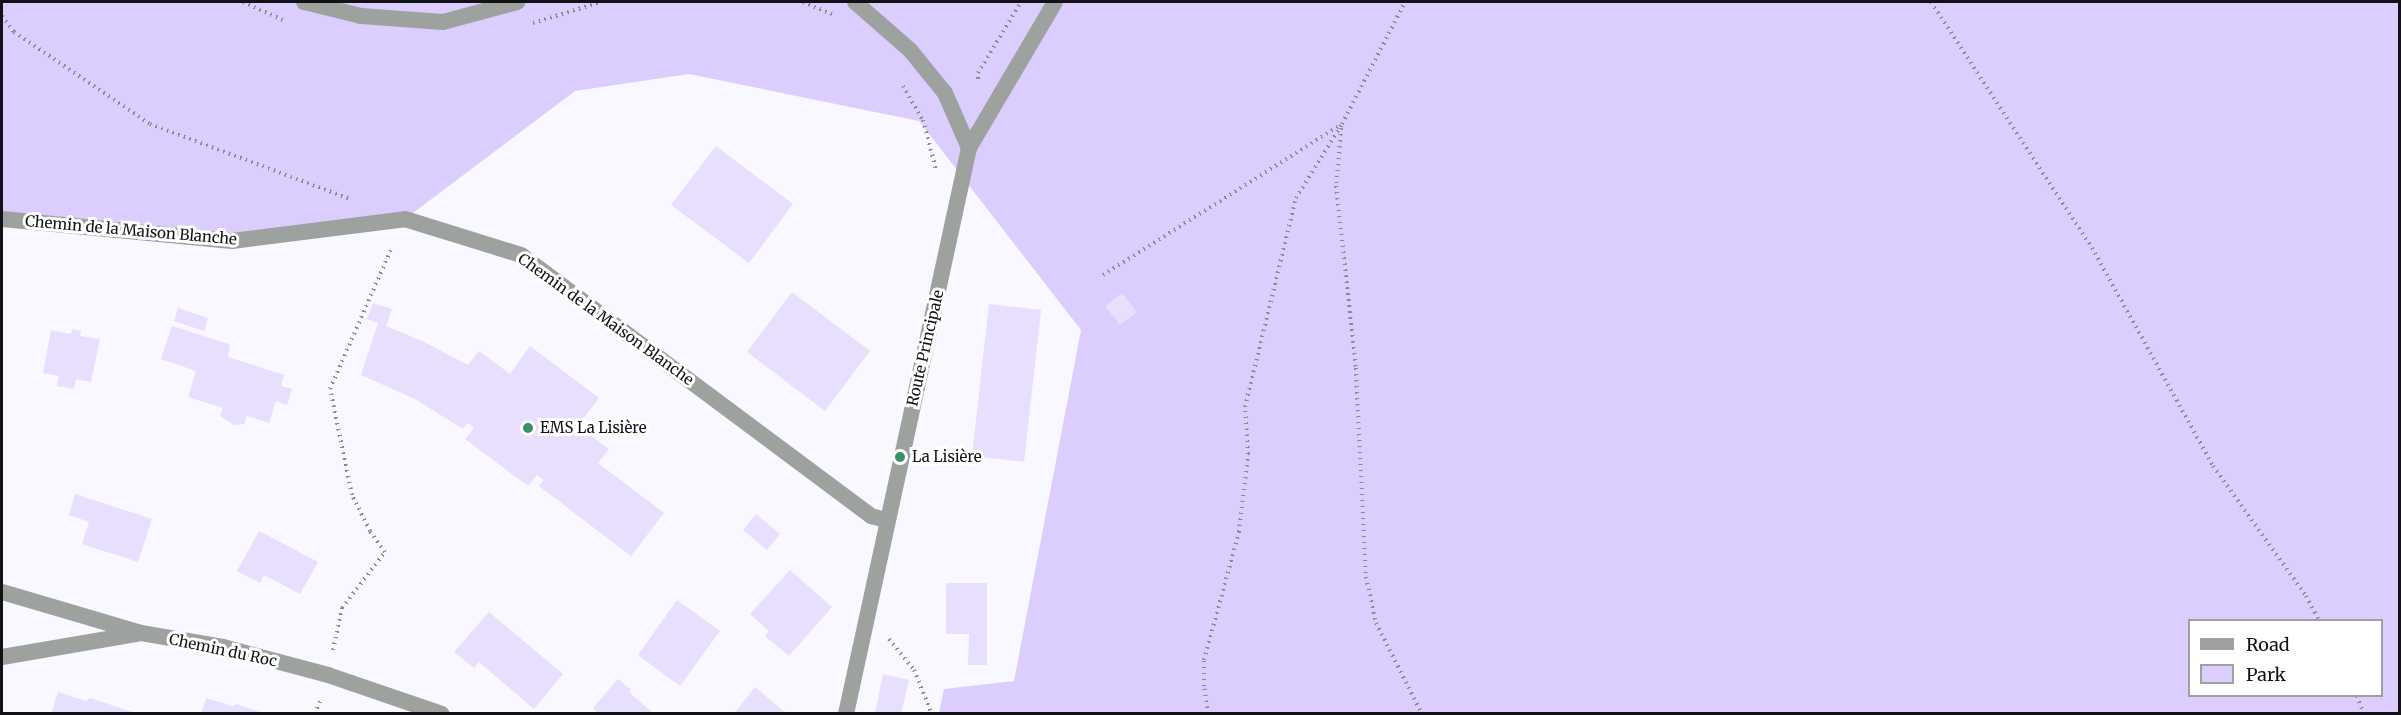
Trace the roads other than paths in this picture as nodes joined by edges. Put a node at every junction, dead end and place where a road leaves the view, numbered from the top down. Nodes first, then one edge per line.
1 (304, 2) edge
2 (517, 2) edge
3 (855, 2) edge
4 (1055, 2) edge
5 (969, 148) junction
6 (2, 219) edge
7 (886, 520) junction
8 (2, 592) edge
9 (141, 633) junction
10 (2, 657) edge
11 (442, 714) edge
12 (846, 714) edge

1 - 2 street
3 - 5 street
4 - 5 street, Route Principale
5 - 7 street, Route Principale
6 - 7 street, Chemin de la Maison Blanche
7 - 12 street, Route Principale
8 - 9 street, Chemin du Roc
9 - 10 street
9 - 11 street, Chemin du Roc

